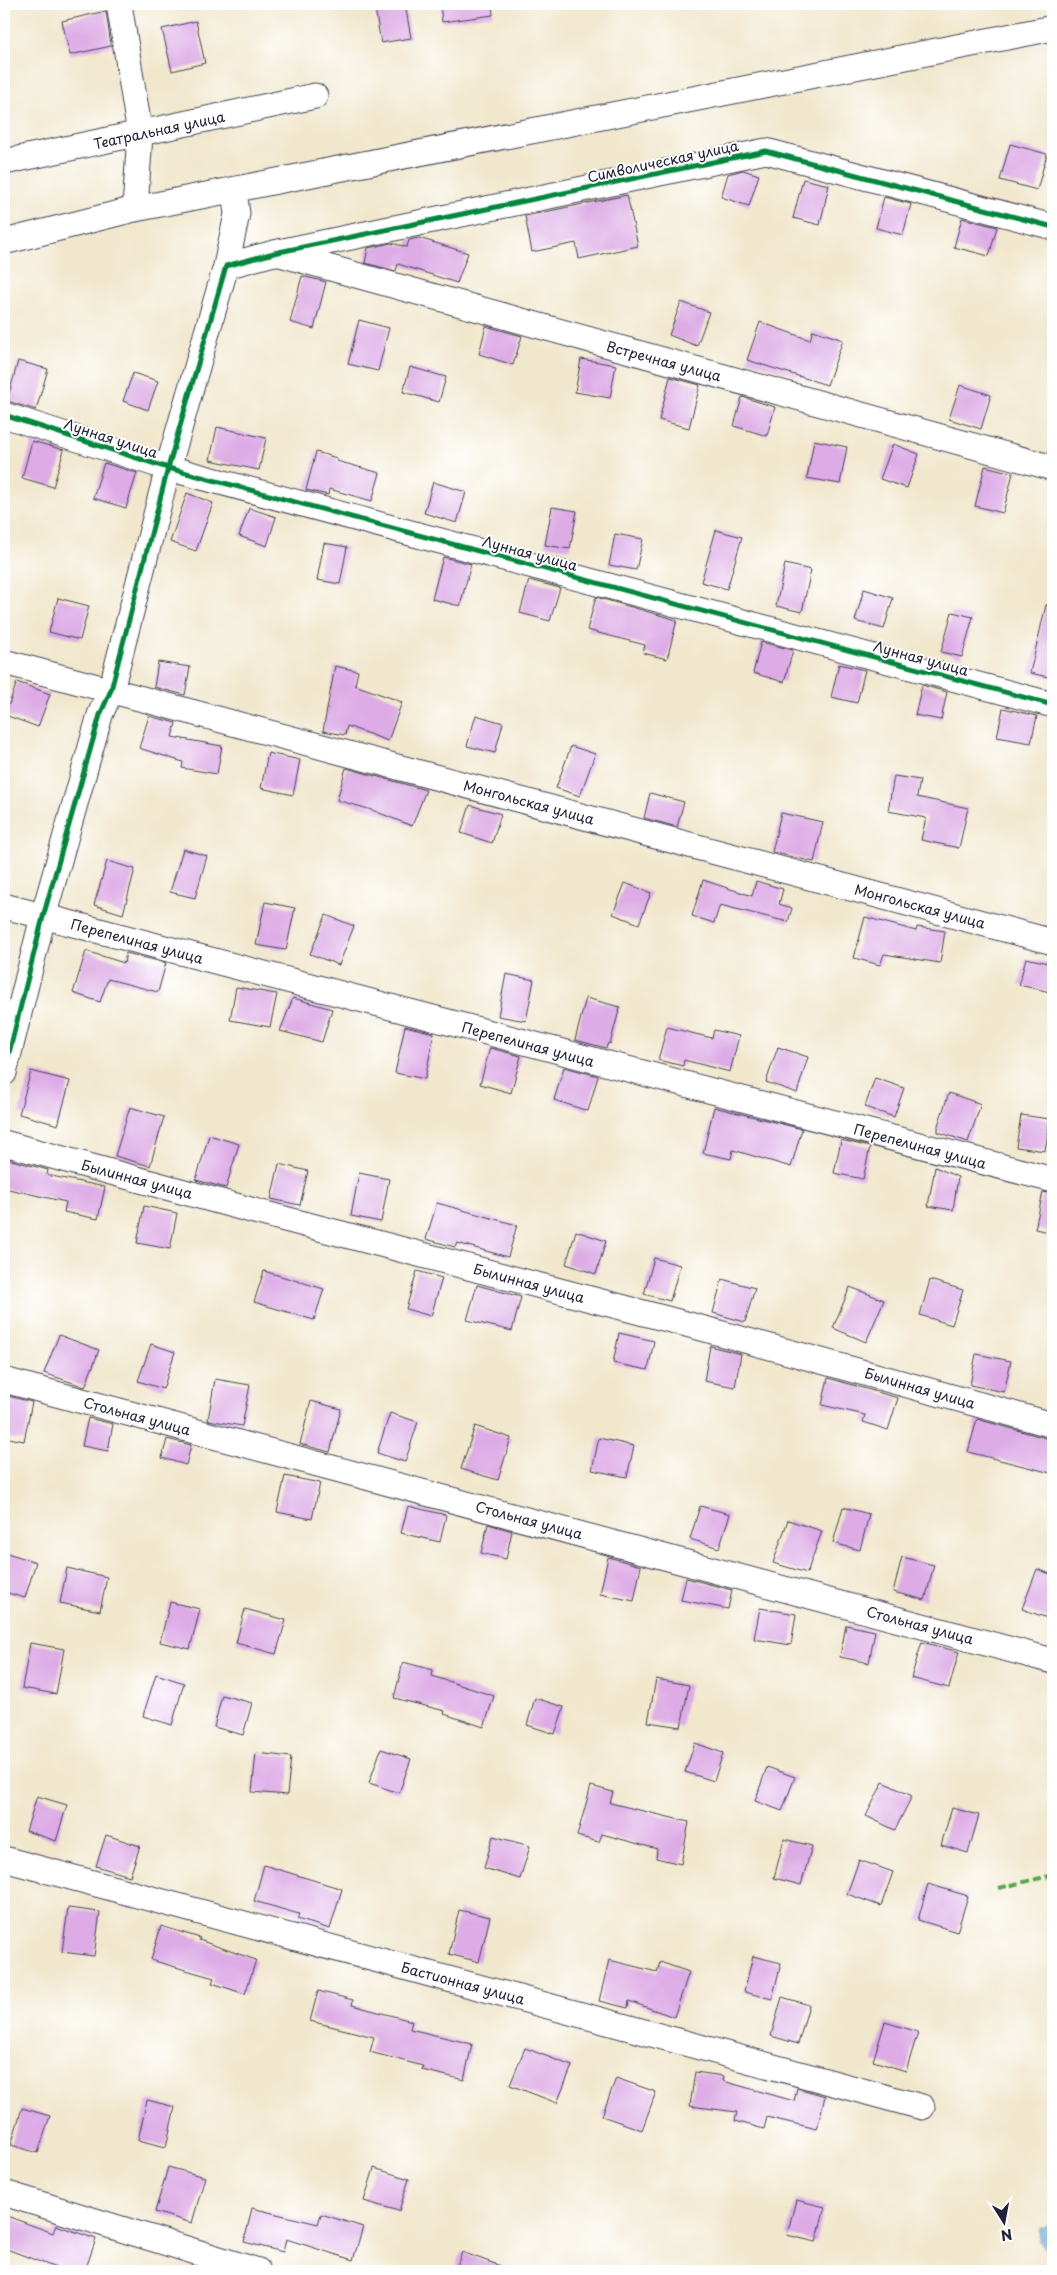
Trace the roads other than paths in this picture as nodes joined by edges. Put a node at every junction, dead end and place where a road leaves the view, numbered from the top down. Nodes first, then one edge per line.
1 (119, 4) edge
2 (1053, 28) edge
3 (315, 96) dead end
4 (140, 134) junction
5 (4, 162) edge
6 (234, 190) junction
7 (135, 209) junction
8 (1053, 227) edge
9 (4, 242) edge
10 (274, 253) junction
11 (226, 266) junction
12 (4, 415) edge
13 (168, 468) junction
14 (1053, 468) edge
15 (4, 662) edge
16 (111, 690) junction
17 (1053, 705) edge
18 (4, 906) edge
19 (43, 917) junction
20 (1053, 942) edge
21 (4, 1072) edge
22 (4, 1143) edge
23 (1053, 1180) edge
24 (4, 1380) edge
25 (1053, 1425) edge
26 (1053, 1661) edge
27 (4, 1859) edge
28 (922, 2107) dead end
29 (4, 2193) edge
30 (258, 2271) edge

1 - 4 street
2 - 6 street
3 - 4 street, Театральная улица
4 - 5 street, Театральная улица
4 - 7 street
6 - 7 street
6 - 11 street
7 - 9 street
8 - 10 street, Символическая улица
10 - 11 street, Символическая улица
10 - 14 street, Встречная улица
11 - 13 street
12 - 13 street, Лунная улица
13 - 16 street
13 - 17 street, Лунная улица
15 - 16 street, Монгольская улица
16 - 19 street
16 - 20 street, Монгольская улица
18 - 19 street, Перепелиная улица
19 - 21 street
19 - 23 street, Перепелиная улица
22 - 25 street, Былинная улица
24 - 26 street, Стольная улица
27 - 28 street, Бастионная улица
29 - 30 street

